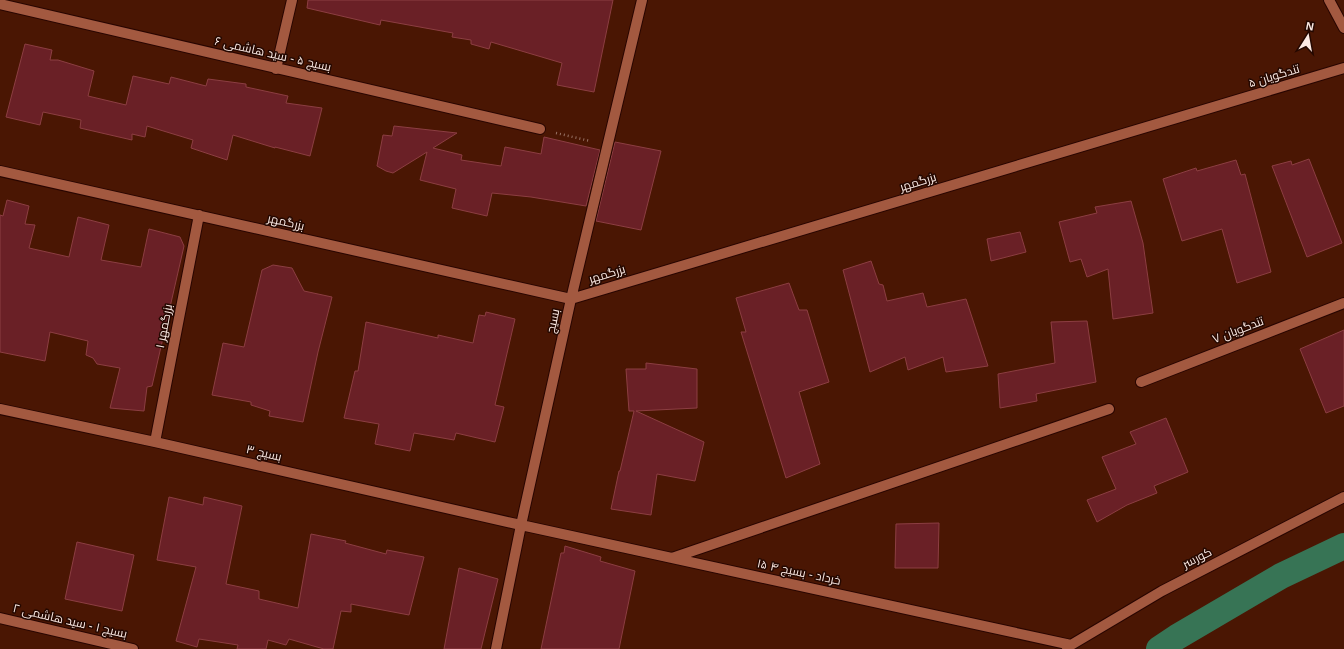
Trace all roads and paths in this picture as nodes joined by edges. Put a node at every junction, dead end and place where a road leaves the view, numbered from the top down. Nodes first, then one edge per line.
1 (292, 0) edge
2 (642, 0) edge
3 (1329, 0) edge
4 (0, 4) edge
5 (1344, 28) edge
6 (276, 68) junction
7 (1344, 68) edge
8 (1211, 108) joint
9 (540, 130) joint
10 (608, 145) junction
11 (0, 171) edge
12 (199, 216) junction
13 (571, 299) junction
14 (1344, 303) edge
15 (1141, 382) dead end
16 (0, 409) edge
17 (1109, 410) dead end
18 (155, 442) junction
19 (1344, 497) edge
20 (522, 525) junction
21 (672, 558) junction
22 (0, 618) edge
23 (1069, 647) edge
24 (133, 649) edge
25 (496, 649) edge

1 - 6 street
2 - 10 street, بسیج
3 - 5 street
4 - 6 street, بسیج ۵ - سید هاشمی ۶
6 - 9 street, بسیج ۵ - سید هاشمی ۶
7 - 8 street, تندگویان ۵
8 - 13 street, بزرگمهر
9 - 10 path
10 - 13 street, بسیج
11 - 12 street, بزرگمهر
12 - 13 street, بزرگمهر
12 - 18 street, بزرگمهر ۱
13 - 20 street, بسیج
14 - 15 street, تندگویان ۷
16 - 18 street, بسیج ۳
17 - 21 street
18 - 20 street, بسیج ۳
19 - 23 street, کورسر
20 - 21 street, ۱۵ خرداد - بسیج ۴
20 - 25 street, بسیج
21 - 23 street, ۱۵ خرداد - بسیج ۴
22 - 24 street, بسیج ۱ - سید هاشمی ۲

